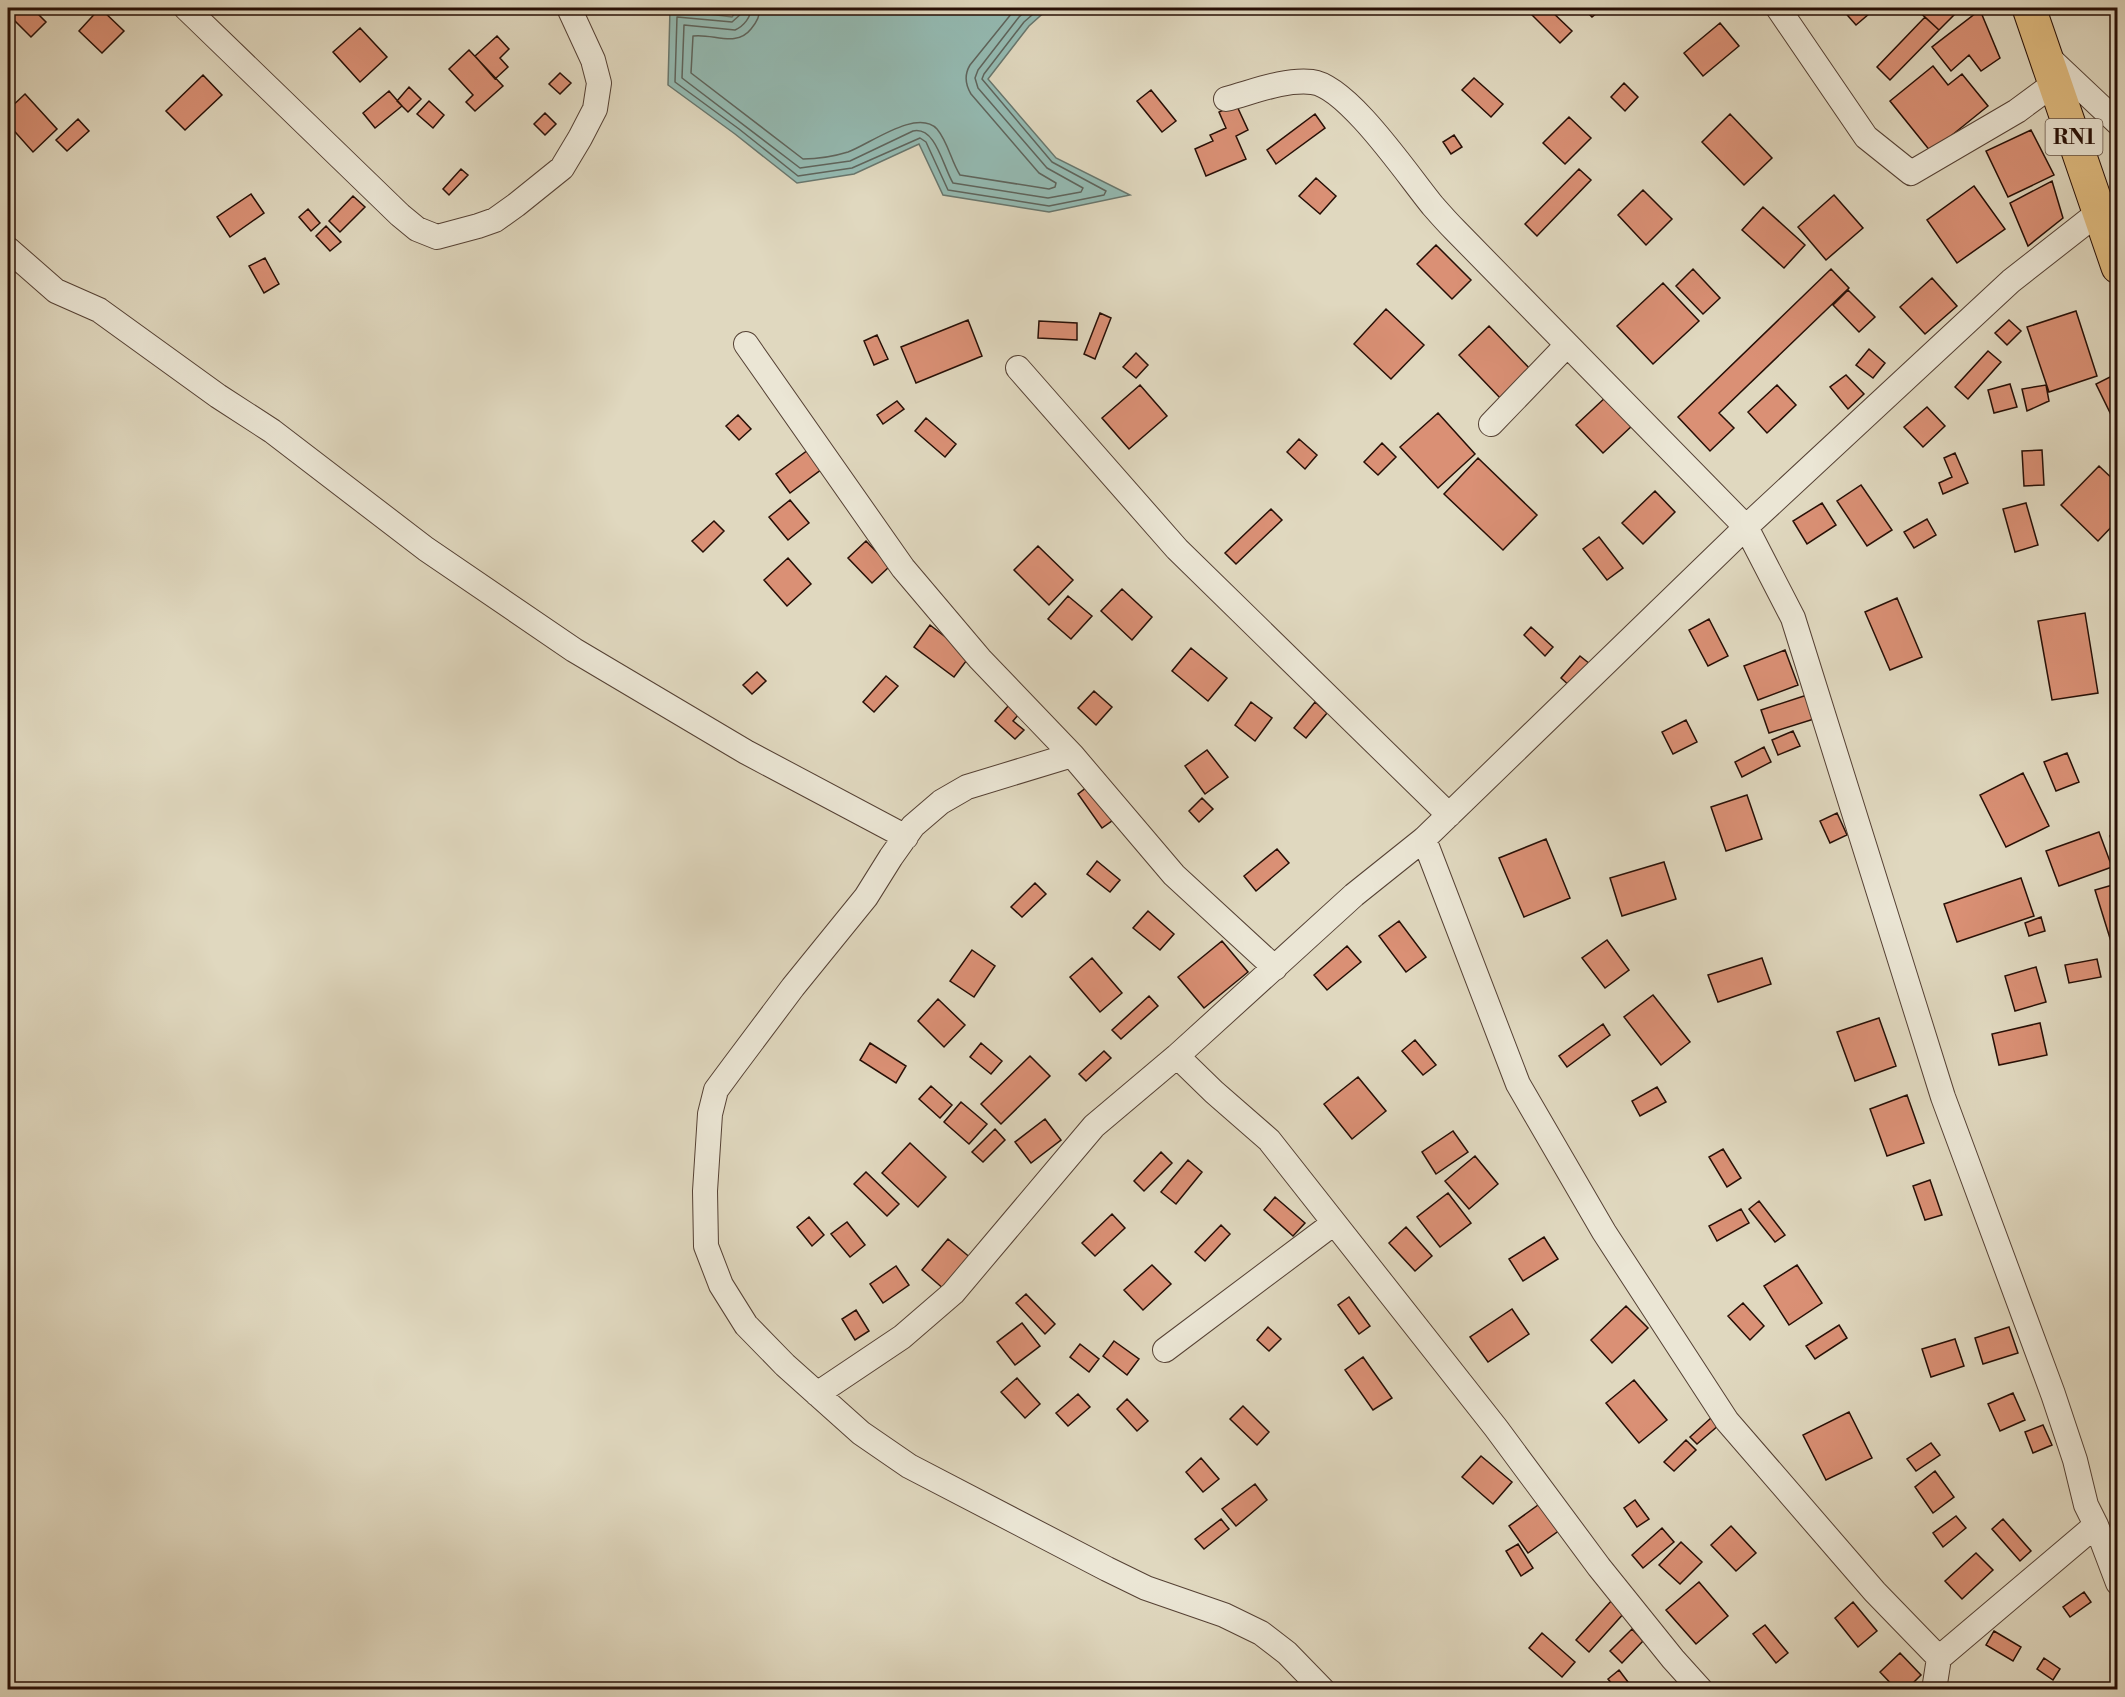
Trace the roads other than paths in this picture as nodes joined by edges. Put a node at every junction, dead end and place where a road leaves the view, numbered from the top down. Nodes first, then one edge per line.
1 (186, 8) edge
2 (569, 8) edge
3 (1778, 8) edge
4 (2030, 8) edge
5 (2050, 69) junction
6 (1226, 99) dead end
7 (2118, 123) edge
8 (2099, 212) junction
9 (8, 249) edge
10 (2118, 267) edge
11 (746, 344) dead end
12 (1567, 345) junction
13 (1018, 368) dead end
14 (1491, 424) dead end
15 (1746, 527) junction
16 (1072, 755) junction
17 (1449, 815) junction
18 (906, 837) junction
19 (1424, 839) junction
20 (1275, 968) junction
21 (1177, 1056) junction
22 (1334, 1223) junction
23 (1165, 1350) dead end
24 (817, 1394) junction
25 (2096, 1525) junction
26 (2118, 1583) edge
27 (1939, 1658) junction
28 (1323, 1689) edge
29 (1701, 1689) edge
30 (1934, 1689) edge

1 - 2 street
3 - 5 street
4 - 5 highway, RN1
5 - 7 street
5 - 8 highway, RN1
6 - 12 street
8 - 10 highway, RN1
8 - 15 street
9 - 18 street
11 - 16 street
12 - 14 street
12 - 15 street
13 - 17 street
15 - 17 street
15 - 25 street
16 - 18 street
16 - 20 street
17 - 19 street
18 - 24 street
19 - 20 street
19 - 27 street
20 - 21 street
21 - 22 street
21 - 24 street
22 - 23 street
22 - 29 street
24 - 28 street
25 - 26 street
25 - 27 street
27 - 30 street

